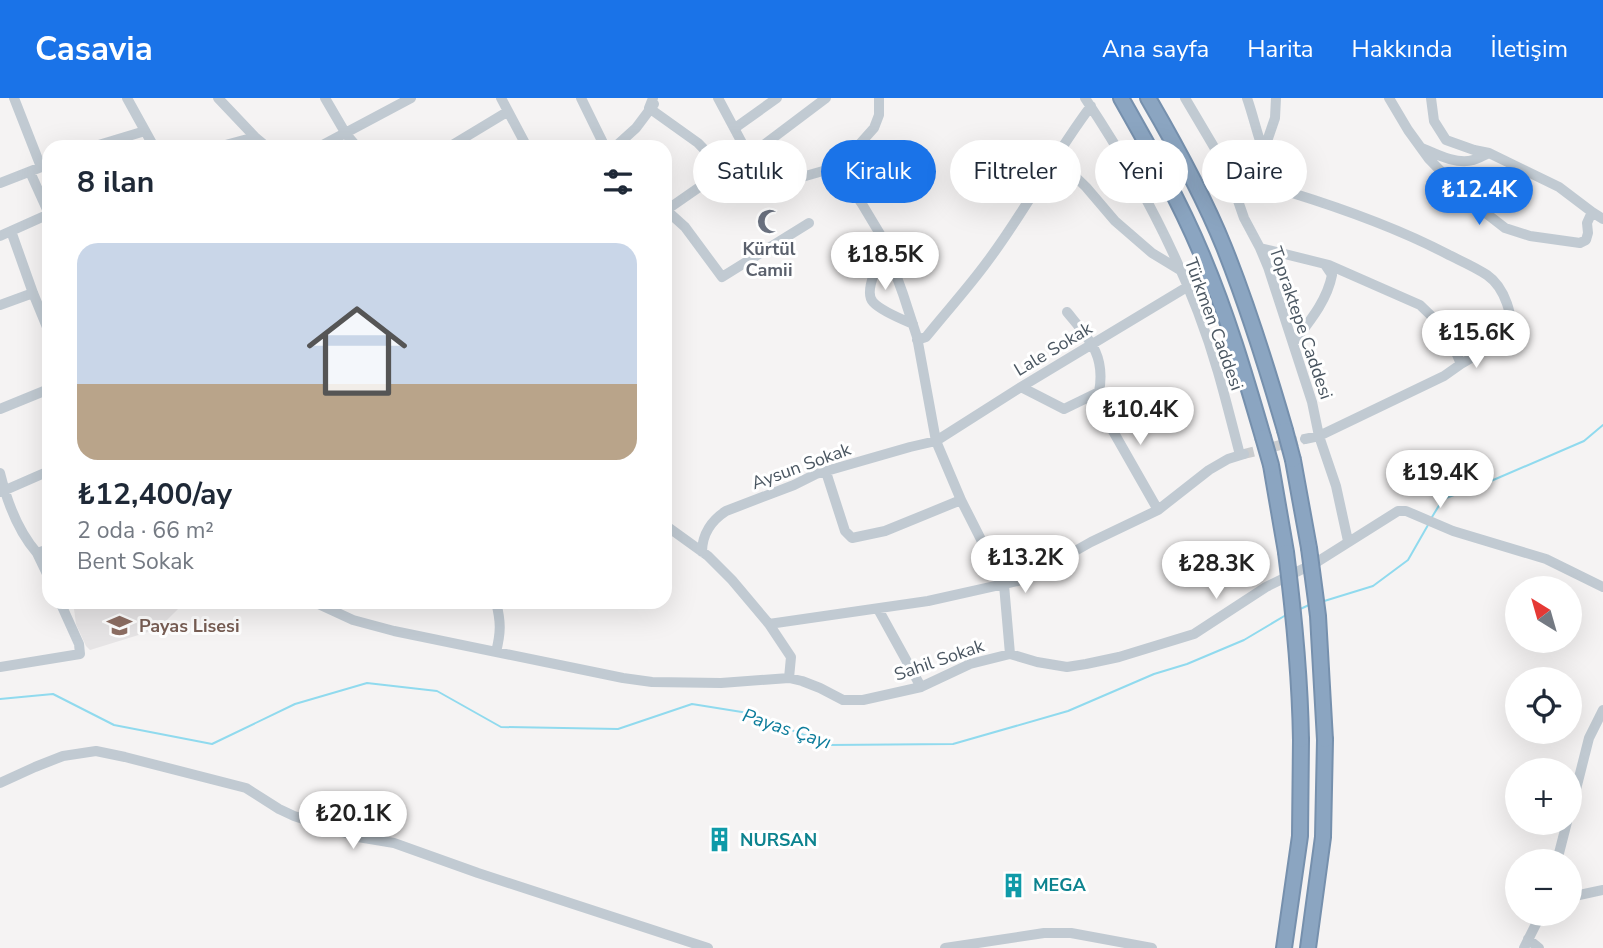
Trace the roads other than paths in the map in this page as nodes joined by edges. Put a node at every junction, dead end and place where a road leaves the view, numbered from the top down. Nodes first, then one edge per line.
1 (14, 98) edge
2 (127, 98) edge
3 (218, 98) edge
4 (325, 98) edge
5 (411, 98) edge
6 (501, 98) edge
7 (581, 98) edge
8 (659, 98) edge
9 (718, 98) edge
10 (777, 98) edge
11 (826, 98) edge
12 (879, 98) edge
13 (1121, 98) edge
14 (1148, 98) edge
15 (1185, 98) edge
16 (1247, 98) edge
17 (1276, 98) edge
18 (1389, 98) edge
19 (1431, 98) edge
20 (1088, 102) edge
21 (651, 103) edge
22 (507, 112) junction
23 (735, 128) junction
24 (145, 131) junction
25 (346, 134) junction
26 (255, 138) junction
27 (115, 140) edge
28 (150, 140) edge
29 (247, 140) edge
30 (258, 140) edge
31 (334, 140) edge
32 (351, 140) edge
33 (461, 140) edge
34 (523, 140) edge
35 (602, 140) edge
36 (623, 140) edge
37 (694, 140) edge
38 (741, 140) edge
39 (770, 140) edge
40 (863, 140) edge
41 (1066, 140) edge
42 (1210, 140) edge
43 (1261, 140) edge
44 (1267, 140) edge
45 (1418, 146) junction
46 (1489, 153) junction
47 (42, 159) edge
48 (42, 166) edge
49 (30, 172) junction
50 (1081, 182) edge
51 (0, 183) edge
52 (693, 191) edge
53 (1307, 198) edge
54 (42, 199) edge
55 (861, 203) edge
56 (1026, 203) edge
57 (1239, 203) edge
58 (672, 205) edge
59 (1592, 212) junction
60 (672, 216) edge
61 (42, 217) edge
62 (1603, 219) edge
63 (810, 223) dead end
64 (11, 231) junction
65 (0, 236) edge
66 (1260, 248) junction
67 (886, 249) junction
68 (1330, 267) junction
69 (1180, 270) junction
70 (1187, 287) junction
71 (33, 293) junction
72 (0, 305) edge
73 (1067, 312) dead end
74 (42, 315) edge
75 (912, 324) junction
76 (917, 340) junction
77 (1293, 343) junction
78 (1093, 344) junction
79 (1461, 364) junction
80 (1021, 387) junction
81 (42, 392) edge
82 (1099, 392) junction
83 (0, 410) edge
84 (1319, 436) junction
85 (1305, 439) tunnel mouth
86 (936, 441) junction
87 (826, 472) junction
88 (0, 473) edge
89 (42, 474) edge
90 (2, 492) edge
91 (961, 500) junction
92 (1158, 510) junction
93 (672, 530) edge
94 (1348, 541) junction
95 (42, 551) edge
96 (702, 552) junction
97 (37, 553) junction
98 (42, 563) edge
99 (1004, 585) junction
100 (1603, 587) edge
101 (63, 609) edge
102 (329, 609) edge
103 (498, 609) edge
104 (878, 609) junction
105 (768, 624) junction
106 (495, 652) junction
107 (1010, 654) junction
108 (0, 667) edge
109 (789, 678) junction
110 (921, 687) junction
111 (1603, 710) edge
112 (1582, 766) edge
113 (0, 783) edge
114 (1603, 890) edge
115 (1582, 894) edge
116 (1535, 926) edge
117 (1526, 943) edge
118 (708, 948) edge
119 (945, 948) edge
120 (1152, 948) edge
121 (1284, 948) edge
122 (1309, 948) edge
123 (1539, 948) edge

1 - 47 street
2 - 24 street
3 - 26 street
4 - 25 street
5 - 25 street
6 - 22 street
7 - 35 street
8 - 21 street
9 - 23 street
10 - 23 street
11 - 39 street
12 - 40 street
13 - 121 highway, bridge
14 - 122 highway, bridge
15 - 42 street, Topraktepe Caddesi
16 - 43 street
17 - 44 street
18 - 45 street
19 - 46 street
20 - 41 street
20 - 69 street, Türkmen Caddesi
21 - 36 street
21 - 37 street
22 - 33 street
22 - 34 street
23 - 38 street
24 - 27 street
24 - 28 street
25 - 31 street
25 - 32 street
26 - 29 street
26 - 30 street
45 - 46 street
45 - 59 street
46 - 59 street
48 - 49 street
49 - 51 street
49 - 54 street
50 - 69 street
52 - 58 street
53 - 79 street
55 - 67 street
56 - 76 street
57 - 66 street, Topraktepe Caddesi
59 - 62 street
60 - 63 street
61 - 64 street
64 - 65 street
64 - 71 street
66 - 68 street
66 - 77 street, Topraktepe Caddesi
67 - 75 street
67 - 75 street
68 - 77 street
68 - 79 street
69 - 70 street, Türkmen Caddesi
70 - 78 street, Lale Sokak
70 - 92 street, Türkmen Caddesi
71 - 72 street
71 - 74 street
73 - 78 street
75 - 76 street
76 - 86 street
77 - 84 street, Topraktepe Caddesi
78 - 80 street, Lale Sokak
78 - 82 street
79 - 84 street
80 - 82 street
80 - 86 street, Lale Sokak
81 - 83 street
82 - 92 street
84 - 85 street
84 - 94 street, Topraktepe Caddesi
86 - 87 street, Aysun Sokak
86 - 91 street
87 - 91 street
87 - 96 street, Aysun Sokak
88 - 90 street
89 - 90 street
90 - 97 street
91 - 99 street
92 - 99 street
93 - 96 street
94 - 100 street, Sahil Sokak
94 - 107 street, Sahil Sokak
95 - 97 street
96 - 105 street
97 - 98 street
99 - 104 street
99 - 107 street
101 - 108 street
102 - 106 street, Sahil Sokak
103 - 106 street
104 - 105 street
104 - 110 street
105 - 109 street
106 - 109 street, Sahil Sokak
107 - 110 street, Sahil Sokak
109 - 110 street, Sahil Sokak
111 - 112 street
113 - 118 street
114 - 115 street
116 - 117 street
117 - 123 street
119 - 120 street

